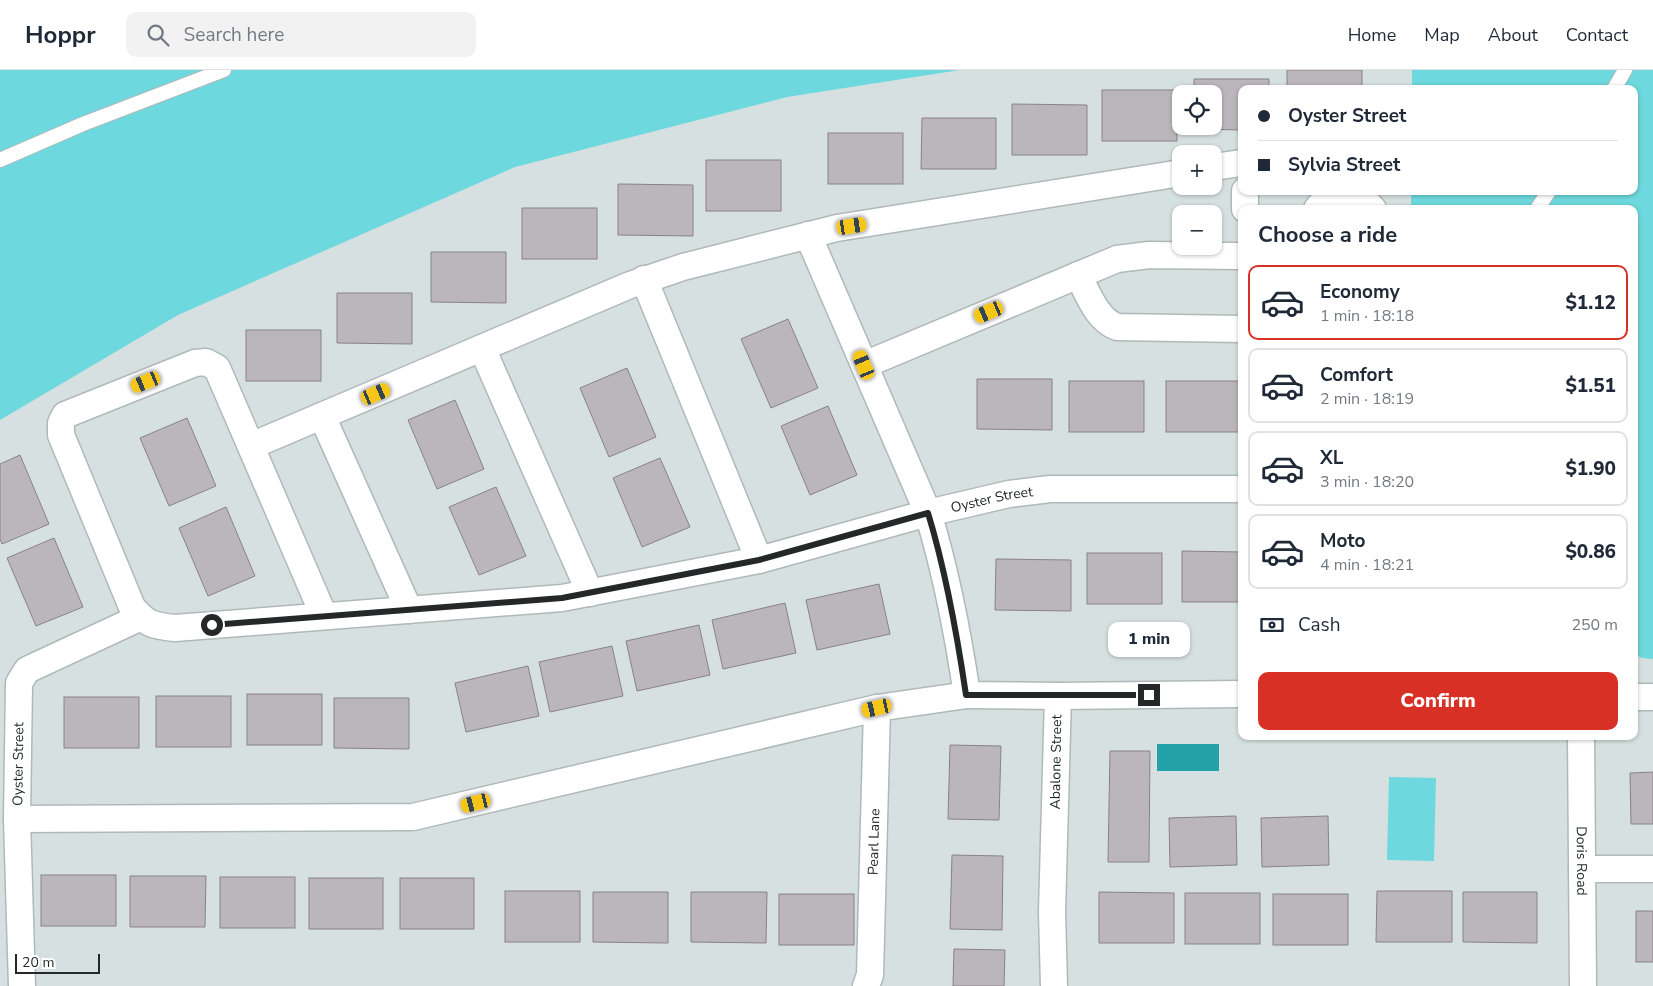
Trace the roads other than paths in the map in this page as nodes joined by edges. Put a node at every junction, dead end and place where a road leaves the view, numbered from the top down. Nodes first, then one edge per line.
1 (224, 70) edge
2 (1626, 70) edge
3 (1617, 85) edge
4 (0, 160) edge
5 (1238, 164) edge
6 (1222, 167) edge
7 (1172, 174) edge
8 (1340, 195) edge
9 (1340, 195) edge
10 (1321, 205) edge
11 (1369, 205) edge
12 (808, 236) junction
13 (1238, 256) edge
14 (1078, 275) junction
15 (644, 279) junction
16 (1238, 329) edge
17 (482, 348) junction
18 (864, 365) junction
19 (322, 416) junction
20 (251, 446) junction
21 (1238, 489) edge
22 (928, 513) junction
23 (759, 560) junction
24 (590, 593) junction
25 (409, 610) junction
26 (324, 616) junction
27 (148, 622) junction
28 (9, 681) edge
29 (1238, 694) edge
30 (966, 695) junction
31 (1058, 696) junction
32 (1638, 697) edge
33 (1653, 697) edge
34 (877, 708) junction
35 (1581, 740) edge
36 (17, 820) junction
37 (1582, 869) junction
38 (1653, 869) edge
39 (868, 981) edge
40 (22, 986) edge
41 (1054, 986) edge
42 (1583, 986) edge

1 - 4 lane
2 - 3 lane
5 - 6 street
7 - 12 street
8 - 10 street
9 - 11 street
12 - 15 street
12 - 18 street
13 - 14 street
14 - 16 street
14 - 18 street
15 - 17 street
15 - 23 street
17 - 19 street
17 - 24 street
18 - 22 street
19 - 20 street
19 - 25 street
20 - 26 street
20 - 27 street
21 - 22 street, Oyster Street
22 - 23 street, Oyster Street
22 - 30 street
23 - 24 street, Oyster Street
24 - 25 street, Oyster Street
25 - 26 street, Oyster Street
26 - 27 street, Oyster Street
27 - 28 street, Oyster Street
28 - 36 street, Oyster Street
29 - 31 street
30 - 31 street, Abalone Street
30 - 34 street, Abalone Street
31 - 41 street, Abalone Street
32 - 33 street
34 - 36 street, Abalone Street
34 - 39 street, Pearl Lane
35 - 37 street, Doris Road
36 - 40 street, Oyster Street
37 - 38 street
37 - 42 street, Doris Road

